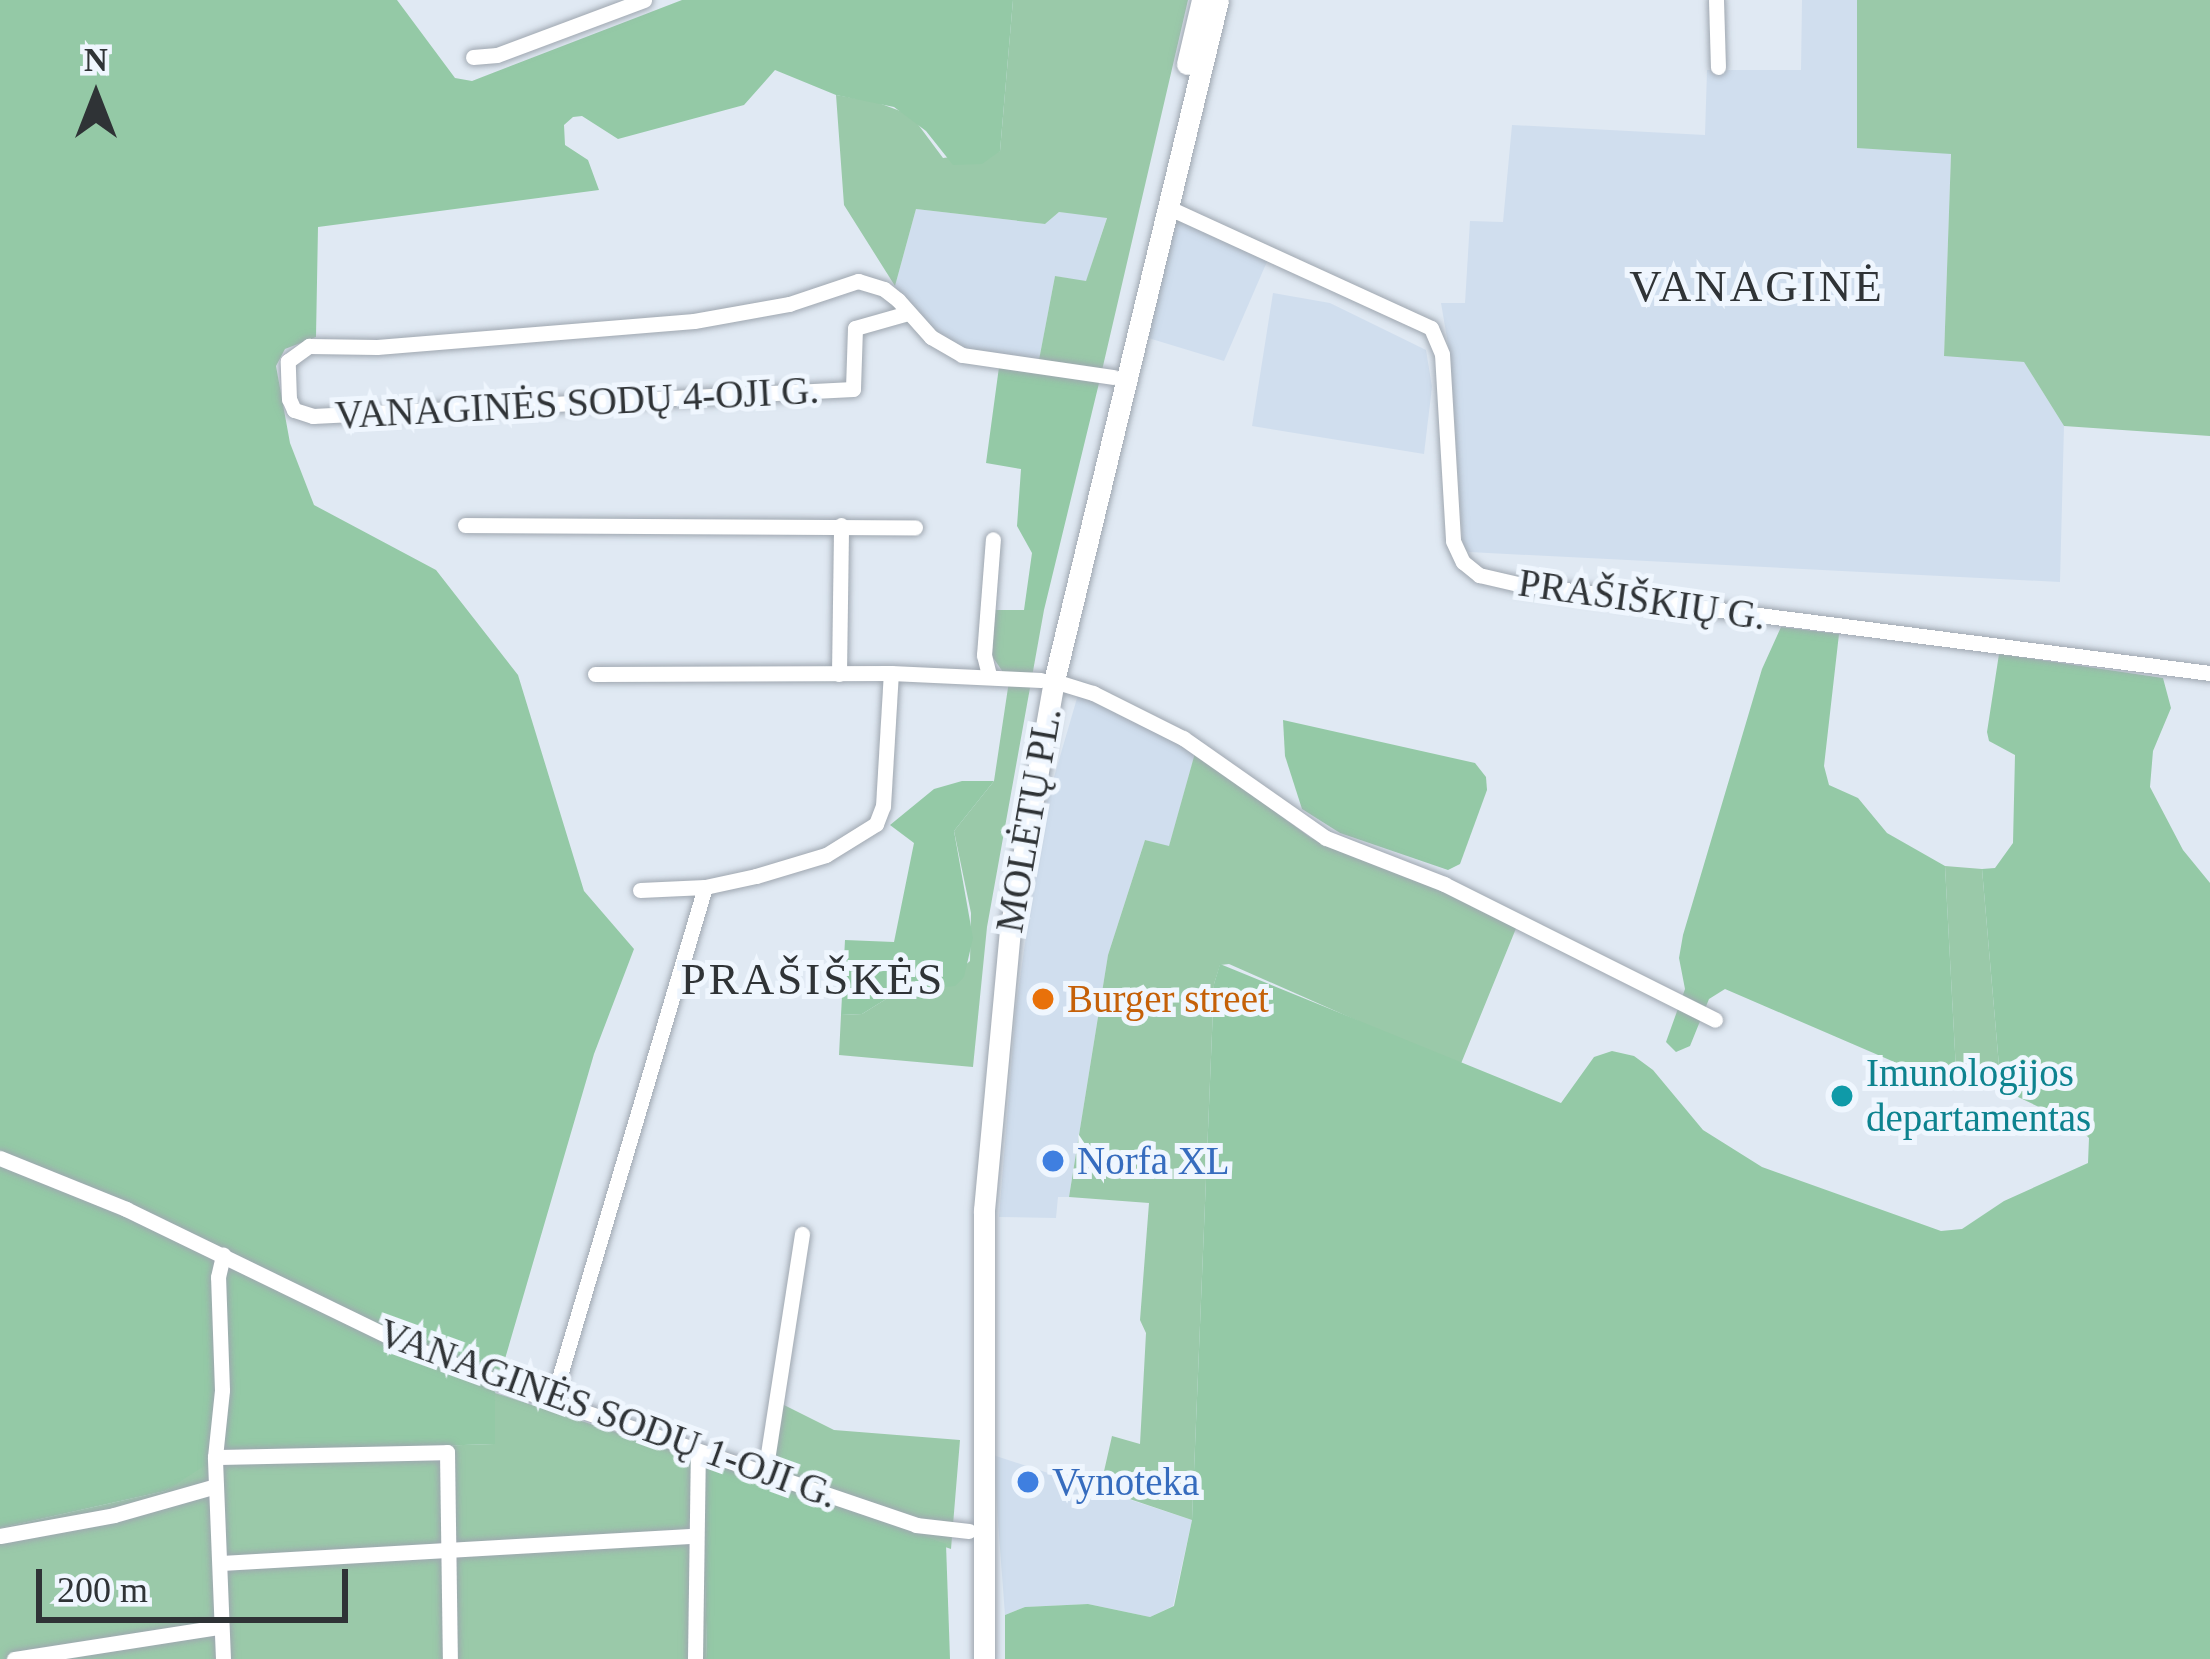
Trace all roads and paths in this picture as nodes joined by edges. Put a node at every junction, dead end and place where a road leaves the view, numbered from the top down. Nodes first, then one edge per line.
1 (644, 0) edge
2 (1202, 0) edge
3 (1218, 0) edge
4 (1716, 0) edge
5 (473, 56) dead end
6 (1718, 67) dead end
7 (1167, 207) junction
8 (908, 314) junction
9 (1112, 377) junction
10 (465, 525) dead end
11 (841, 525) junction
12 (914, 527) dead end
13 (993, 539) dead end
14 (891, 673) junction
15 (2210, 673) edge
16 (595, 674) dead end
17 (838, 674) junction
18 (989, 675) junction
19 (1047, 680) junction
20 (705, 887) junction
21 (640, 890) dead end
22 (1714, 1020) dead end
23 (0, 1158) edge
24 (802, 1234) dead end
25 (224, 1256) junction
26 (552, 1402) junction
27 (698, 1451) junction
28 (215, 1456) junction
29 (765, 1473) junction
30 (216, 1486) junction
31 (969, 1531) junction
32 (0, 1536) edge
33 (695, 1536) junction
34 (446, 1551) junction
35 (220, 1563) junction
36 (219, 1627) junction
37 (14, 1659) edge
38 (223, 1659) edge
39 (450, 1659) edge
40 (695, 1659) edge
41 (971, 1659) edge
42 (984, 1659) edge

1 - 5 street
2 - 9 highway, MOLĖTŲ PL.
3 - 7 highway, MOLĖTŲ PL.
4 - 6 street
7 - 15 street, PRAŠIŠKIŲ G.
7 - 19 highway, MOLĖTŲ PL.
8 - 8 street, VANAGINĖS SODŲ 4-OJI G.
8 - 9 street
9 - 19 highway, MOLĖTŲ PL.
10 - 11 street
11 - 12 street
11 - 17 street
13 - 18 street
14 - 17 street
14 - 18 street
14 - 20 street
16 - 17 street
18 - 19 street
19 - 22 street
19 - 31 highway, MOLĖTŲ PL.
19 - 42 highway, MOLĖTŲ PL.
20 - 21 street
20 - 26 street
23 - 25 street, VANAGINĖS SODŲ 1-OJI G.
24 - 29 street
25 - 26 street, VANAGINĖS SODŲ 1-OJI G.
25 - 28 street
26 - 27 street, VANAGINĖS SODŲ 1-OJI G.
27 - 29 street, VANAGINĖS SODŲ 1-OJI G.
27 - 33 street
28 - 30 street
28 - 34 street
29 - 31 street, VANAGINĖS SODŲ 1-OJI G.
30 - 32 street
30 - 35 street
31 - 41 highway, MOLĖTŲ PL.
33 - 34 street
33 - 40 street
34 - 35 street
34 - 39 street
35 - 36 street
36 - 37 street
36 - 38 street

